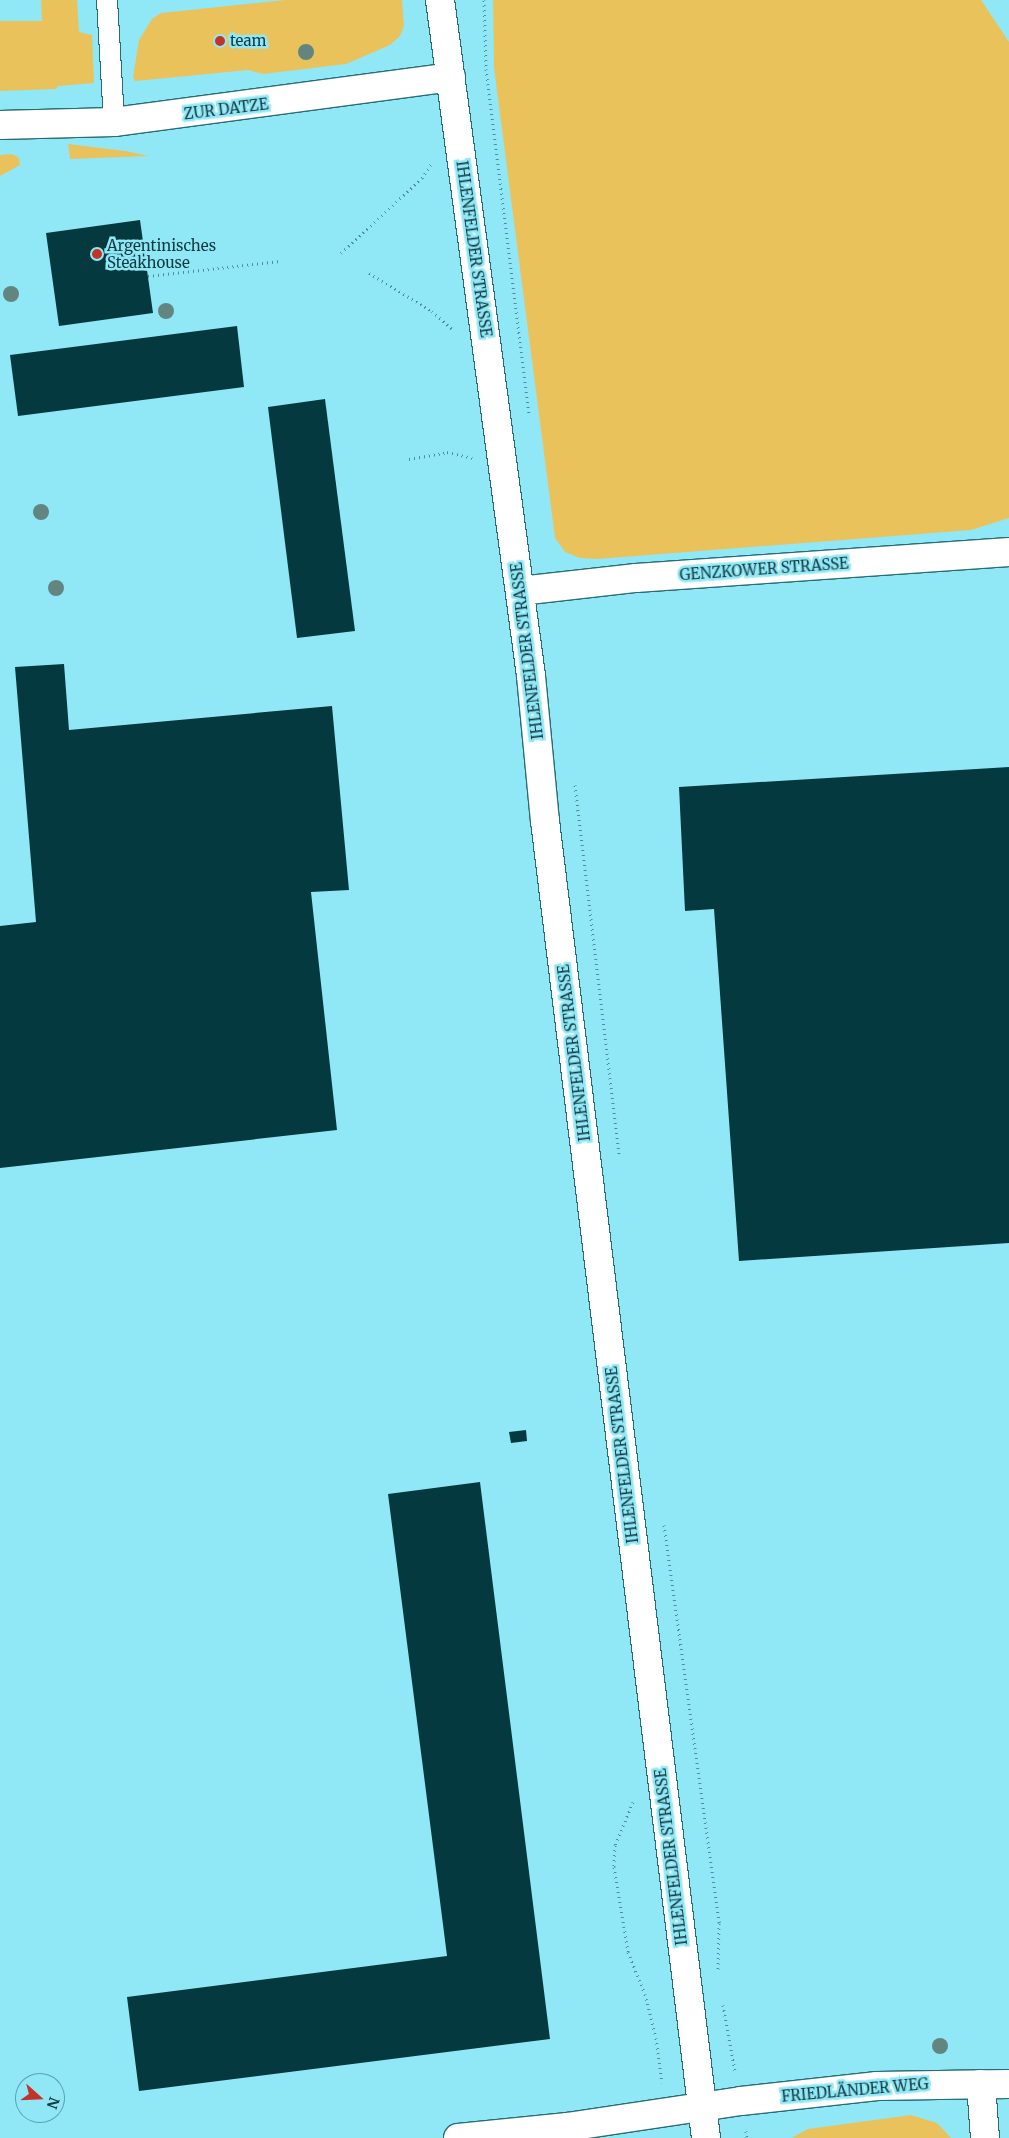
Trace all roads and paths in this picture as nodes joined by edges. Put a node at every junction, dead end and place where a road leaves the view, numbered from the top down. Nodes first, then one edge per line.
1 (108, 0) edge
2 (440, 0) edge
3 (484, 0) edge
4 (451, 77) junction
5 (114, 122) junction
6 (0, 125) edge
7 (432, 163) dead end
8 (341, 253) dead end
9 (280, 261) dead end
10 (369, 272) dead end
11 (148, 276) dead end
12 (455, 332) dead end
13 (530, 425) dead end
14 (472, 458) dead end
15 (409, 459) dead end
16 (1009, 552) edge
17 (520, 591) junction
18 (574, 781) dead end
19 (620, 1165) dead end
20 (664, 1521) dead end
21 (718, 1975) dead end
22 (722, 2002) dead end
23 (981, 2084) junction
24 (1009, 2084) edge
25 (741, 2101) junction
26 (702, 2107) junction
27 (458, 2138) edge
28 (706, 2138) edge
29 (985, 2138) edge

1 - 5 lane
2 - 4 main road, IHLENFELDER STRASSE
3 - 13 path
4 - 5 main road, ZUR DATZE
4 - 17 main road, IHLENFELDER STRASSE
5 - 6 main road, ZUR DATZE
7 - 8 path
9 - 11 path
10 - 12 path
14 - 15 path
16 - 17 main road, GENZKOWER STRASSE
17 - 26 main road, IHLENFELDER STRASSE
18 - 19 path
20 - 21 path
22 - 25 path
23 - 24 main road, FRIEDLÄNDER WEG
23 - 25 main road, FRIEDLÄNDER WEG
23 - 29 main road
25 - 26 main road, FRIEDLÄNDER WEG
26 - 27 main road
26 - 28 main road, IHLENFELDER STRASSE

